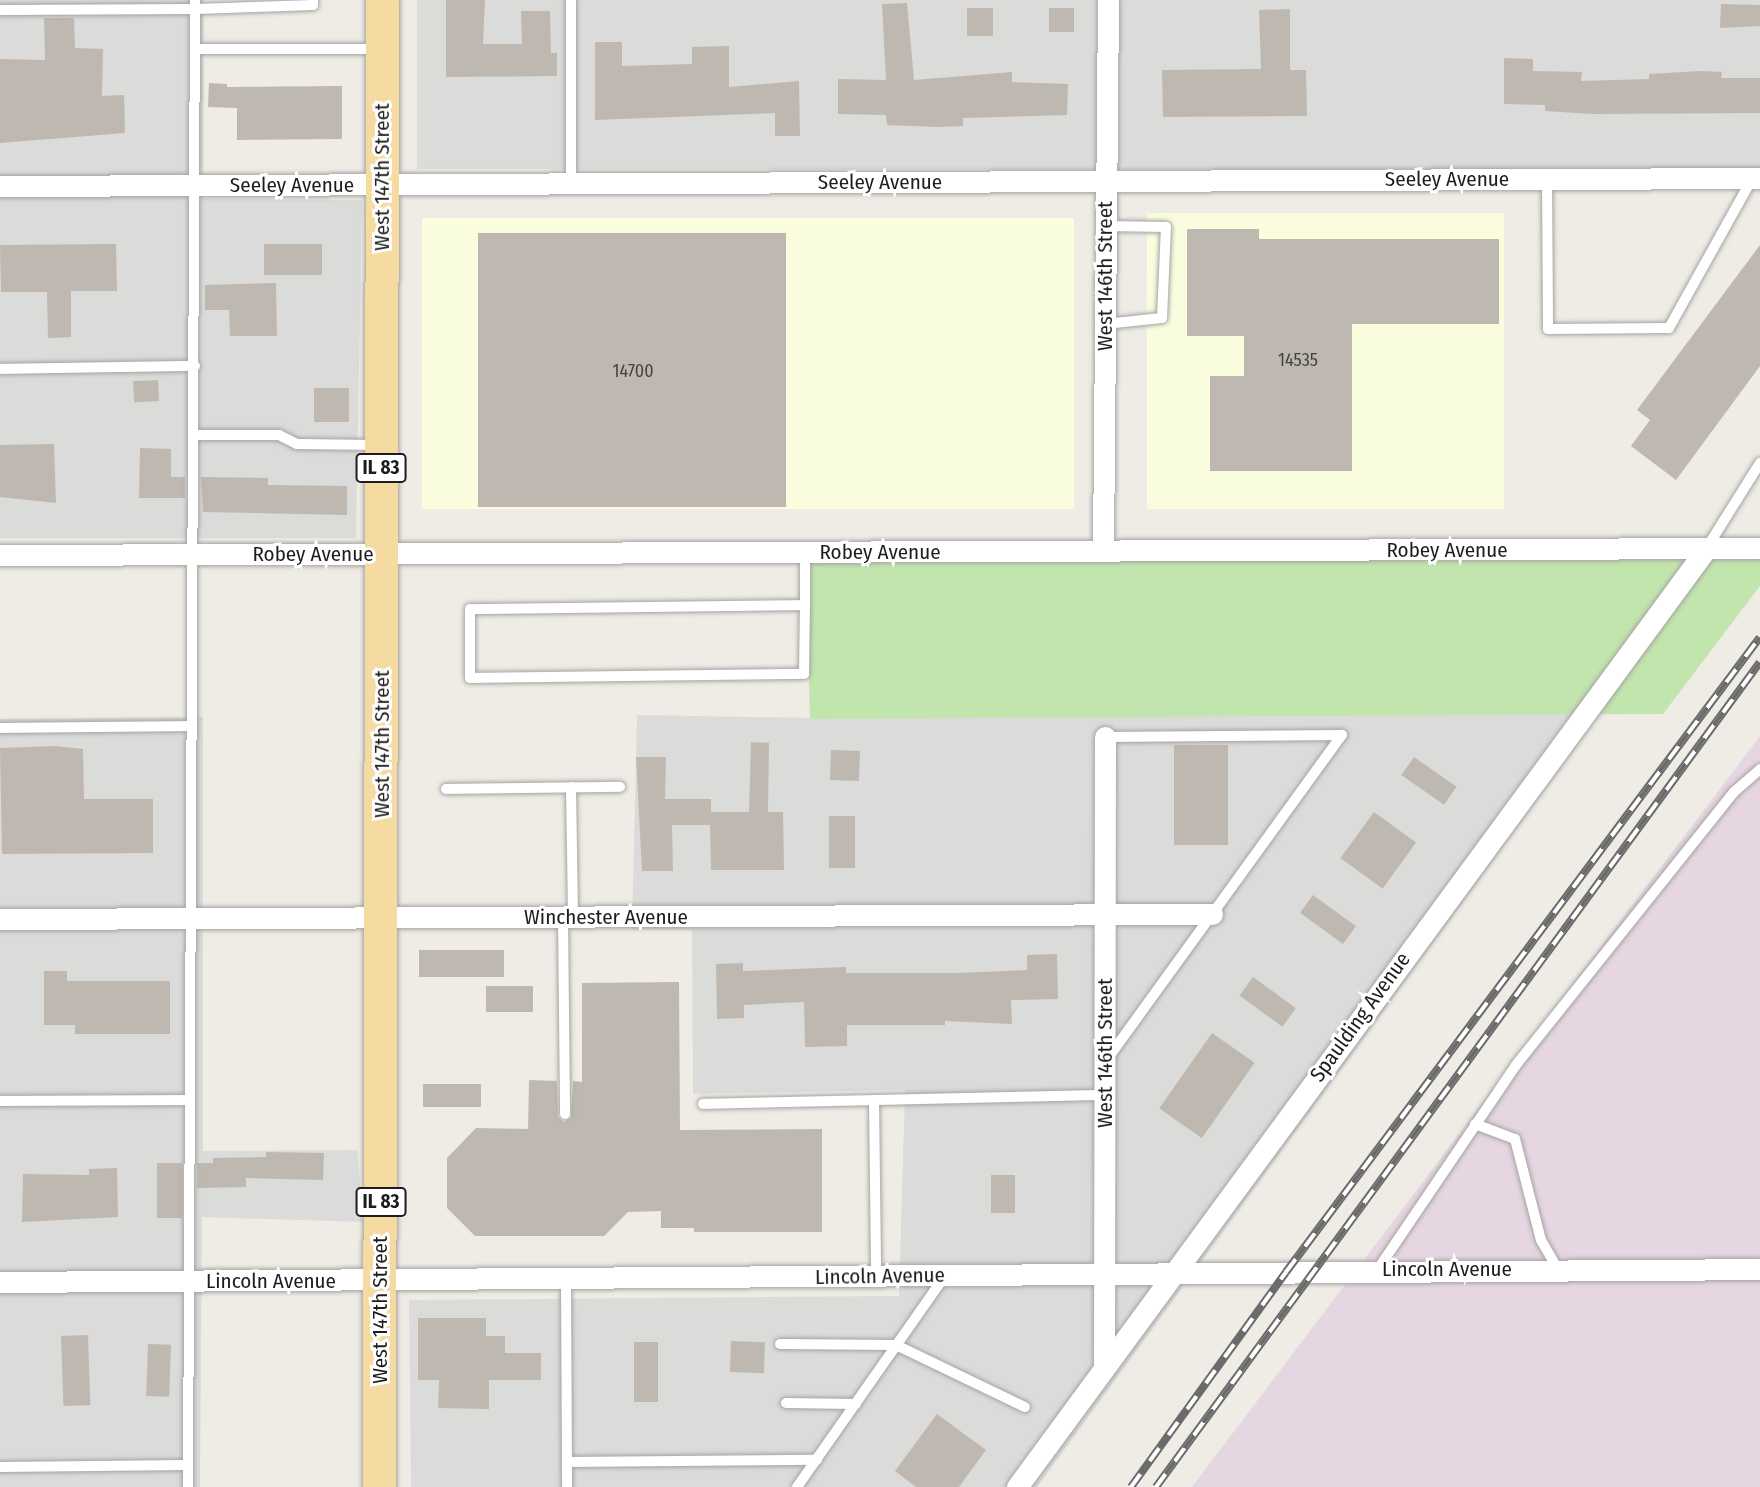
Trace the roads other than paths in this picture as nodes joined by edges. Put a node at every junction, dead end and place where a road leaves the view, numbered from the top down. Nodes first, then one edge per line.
1 (313, 0) edge
2 (383, 0) edge
3 (570, 0) edge
4 (1108, 0) edge
5 (195, 5) edge
6 (0, 10) edge
7 (195, 49) junction
8 (382, 49) junction
9 (1756, 178) edge
10 (1547, 179) junction
11 (1106, 181) junction
12 (382, 184) junction
13 (570, 184) junction
14 (194, 185) junction
15 (0, 186) edge
16 (1106, 226) junction
17 (1105, 324) junction
18 (195, 366) junction
19 (0, 369) edge
20 (194, 435) junction
21 (381, 444) junction
22 (1760, 463) edge
23 (1760, 548) edge
24 (1706, 549) junction
25 (1103, 551) junction
26 (805, 552) junction
27 (381, 554) junction
28 (0, 555) edge
29 (192, 555) junction
30 (805, 605) junction
31 (192, 726) junction
32 (0, 728) edge
33 (1105, 737) joint
34 (1760, 769) edge
35 (570, 787) junction
36 (620, 787) dead end
37 (446, 789) dead end
38 (1212, 914) junction
39 (1105, 915) junction
40 (568, 917) junction
41 (382, 918) junction
42 (0, 919) edge
43 (191, 919) junction
44 (1105, 1063) junction
45 (1105, 1095) junction
46 (190, 1100) junction
47 (874, 1100) junction
48 (0, 1101) edge
49 (703, 1104) dead end
50 (565, 1114) dead end
51 (1475, 1124) junction
52 (1378, 1269) junction
53 (1558, 1269) junction
54 (1760, 1269) edge
55 (1171, 1273) junction
56 (1104, 1274) junction
57 (876, 1276) junction
58 (945, 1276) junction
59 (566, 1279) junction
60 (380, 1281) junction
61 (0, 1282) edge
62 (189, 1282) junction
63 (780, 1344) dead end
64 (896, 1345) junction
65 (1104, 1368) junction
66 (786, 1403) dead end
67 (856, 1404) junction
68 (1025, 1407) dead end
69 (817, 1460) junction
70 (567, 1462) junction
71 (188, 1465) junction
72 (0, 1466) edge
73 (188, 1487) edge
74 (379, 1487) edge
75 (567, 1487) edge
76 (797, 1487) edge
77 (1017, 1487) edge

1 - 5 lane
2 - 8 main road, West 147th Street / IL 83
3 - 13 lane
4 - 11 street, West 146th Street
5 - 6 lane
5 - 7 lane
7 - 8 lane
7 - 14 lane
8 - 12 main road, West 147th Street / IL 83
9 - 10 street, Seeley Avenue
9 - 10 lane
10 - 11 street, Seeley Avenue
11 - 13 street, Seeley Avenue
11 - 16 street, West 146th Street
12 - 13 street, Seeley Avenue
12 - 14 street, Seeley Avenue
12 - 21 main road, West 147th Street / IL 83
14 - 15 street, Seeley Avenue
14 - 18 lane
16 - 17 street, West 146th Street
16 - 17 lane
17 - 25 street, West 146th Street
18 - 19 lane
18 - 20 lane
20 - 21 lane
20 - 29 lane
21 - 27 main road, West 147th Street / IL 83
22 - 24 lane
23 - 24 street, Robey Avenue
24 - 25 street, Robey Avenue
24 - 55 street, Spaulding Avenue
25 - 26 street, Robey Avenue
26 - 27 street, Robey Avenue
26 - 30 lane
27 - 29 street, Robey Avenue
27 - 41 main road, West 147th Street / IL 83
28 - 29 street, Robey Avenue
29 - 31 lane
30 - 30 lane
31 - 32 lane
31 - 43 lane
33 - 38 lane
33 - 39 street, West 146th Street
34 - 51 lane
35 - 36 lane
35 - 37 lane
35 - 40 lane
38 - 39 street, Winchester Avenue
38 - 44 lane
39 - 40 street, Winchester Avenue
39 - 44 street, West 146th Street
40 - 41 street, Winchester Avenue
40 - 50 lane
41 - 43 street, Winchester Avenue
41 - 60 main road, West 147th Street / IL 83
42 - 43 street, Winchester Avenue
43 - 46 lane
44 - 45 street, West 146th Street
45 - 47 lane
45 - 56 street, West 146th Street
46 - 48 lane
46 - 62 lane
47 - 49 lane
47 - 57 lane
51 - 52 lane
51 - 53 lane
52 - 53 street, Lincoln Avenue
52 - 55 street, Lincoln Avenue
53 - 54 street, Lincoln Avenue
55 - 56 street, Lincoln Avenue
55 - 65 street, Spaulding Avenue
56 - 58 street, Lincoln Avenue
56 - 65 street, West 146th Street
57 - 58 street, Lincoln Avenue
57 - 59 street, Lincoln Avenue
58 - 64 lane
59 - 60 street, Lincoln Avenue
59 - 70 lane
60 - 62 street, Lincoln Avenue
60 - 74 main road, West 147th Street / IL 83
61 - 62 street, Lincoln Avenue
62 - 71 lane
63 - 64 lane
64 - 67 lane
64 - 68 lane
65 - 77 street, Spaulding Avenue
66 - 67 lane
67 - 69 lane
69 - 70 lane
69 - 76 lane
70 - 75 lane
71 - 72 lane
71 - 73 lane

